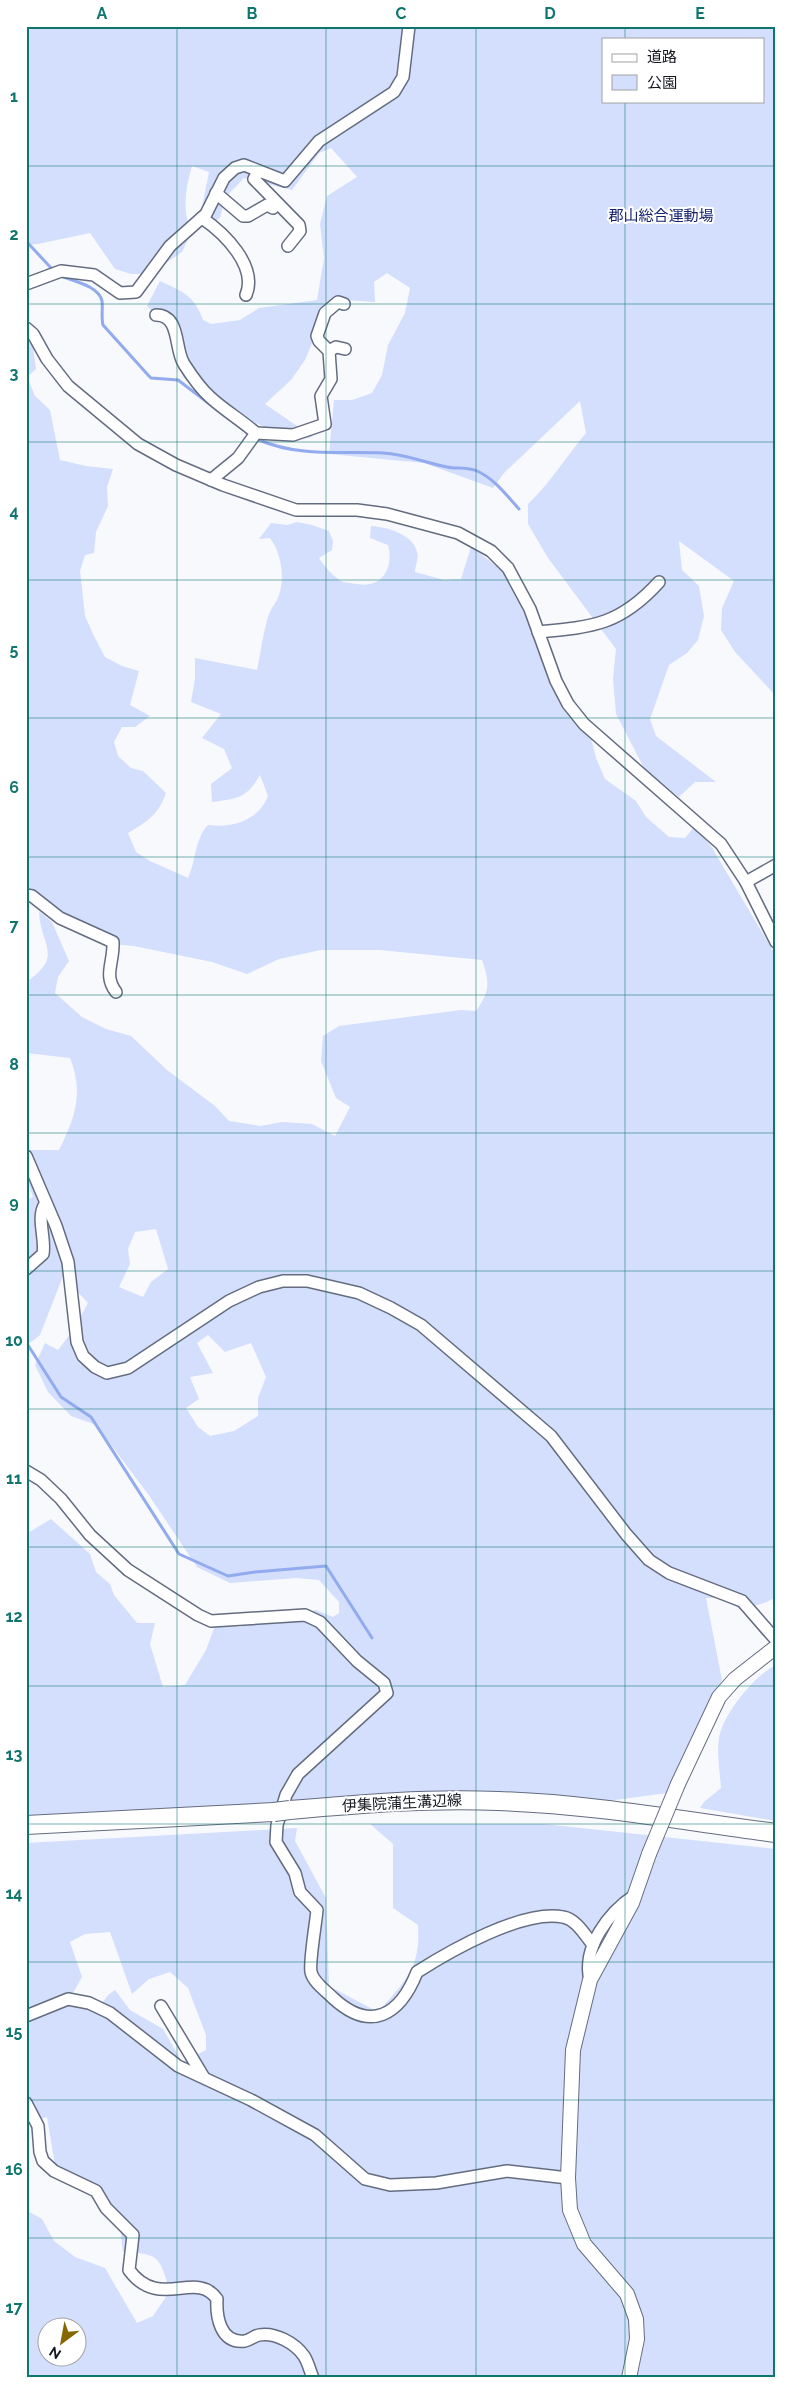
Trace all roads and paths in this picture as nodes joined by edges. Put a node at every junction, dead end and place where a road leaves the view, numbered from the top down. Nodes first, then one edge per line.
1 (409, 26) edge
2 (258, 171) junction
3 (216, 193) junction
4 (273, 208) dead end
5 (202, 218) junction
6 (288, 246) dead end
7 (26, 284) edge
8 (246, 295) dead end
9 (344, 304) dead end
10 (156, 315) dead end
11 (26, 328) edge
12 (345, 349) dead end
13 (329, 351) junction
14 (256, 433) junction
15 (211, 480) junction
16 (659, 582) dead end
17 (538, 632) junction
18 (776, 865) edge
19 (746, 882) junction
20 (26, 895) edge
21 (776, 942) edge
22 (116, 992) dead end
23 (26, 1156) edge
24 (45, 1204) junction
25 (26, 1269) edge
26 (26, 1471) edge
27 (776, 1640) edge
28 (776, 1647) edge
29 (26, 1825) edge
30 (776, 1833) edge
31 (635, 1894) junction
32 (593, 1945) junction
33 (590, 1980) junction
34 (161, 2006) dead end
35 (26, 2016) edge
36 (203, 2076) junction
37 (26, 2103) edge
38 (568, 2178) junction
39 (313, 2378) edge
40 (628, 2378) edge

1 - 2 street
2 - 3 street
2 - 6 street
3 - 4 street
3 - 5 street
5 - 7 street
5 - 8 street
9 - 13 street
10 - 14 street
11 - 15 street
12 - 13 street
13 - 14 street
14 - 15 street
15 - 17 street
16 - 17 street
17 - 19 street
18 - 19 street
19 - 21 street
20 - 22 street
23 - 24 street
24 - 25 street
24 - 27 street
26 - 32 street
28 - 31 street, bridge
29 - 30 main road, 伊集院蒲生溝辺線
31 - 32 street
31 - 33 street
32 - 33 street
33 - 38 street
34 - 36 street
35 - 36 street
36 - 38 street
37 - 39 street
38 - 40 street

